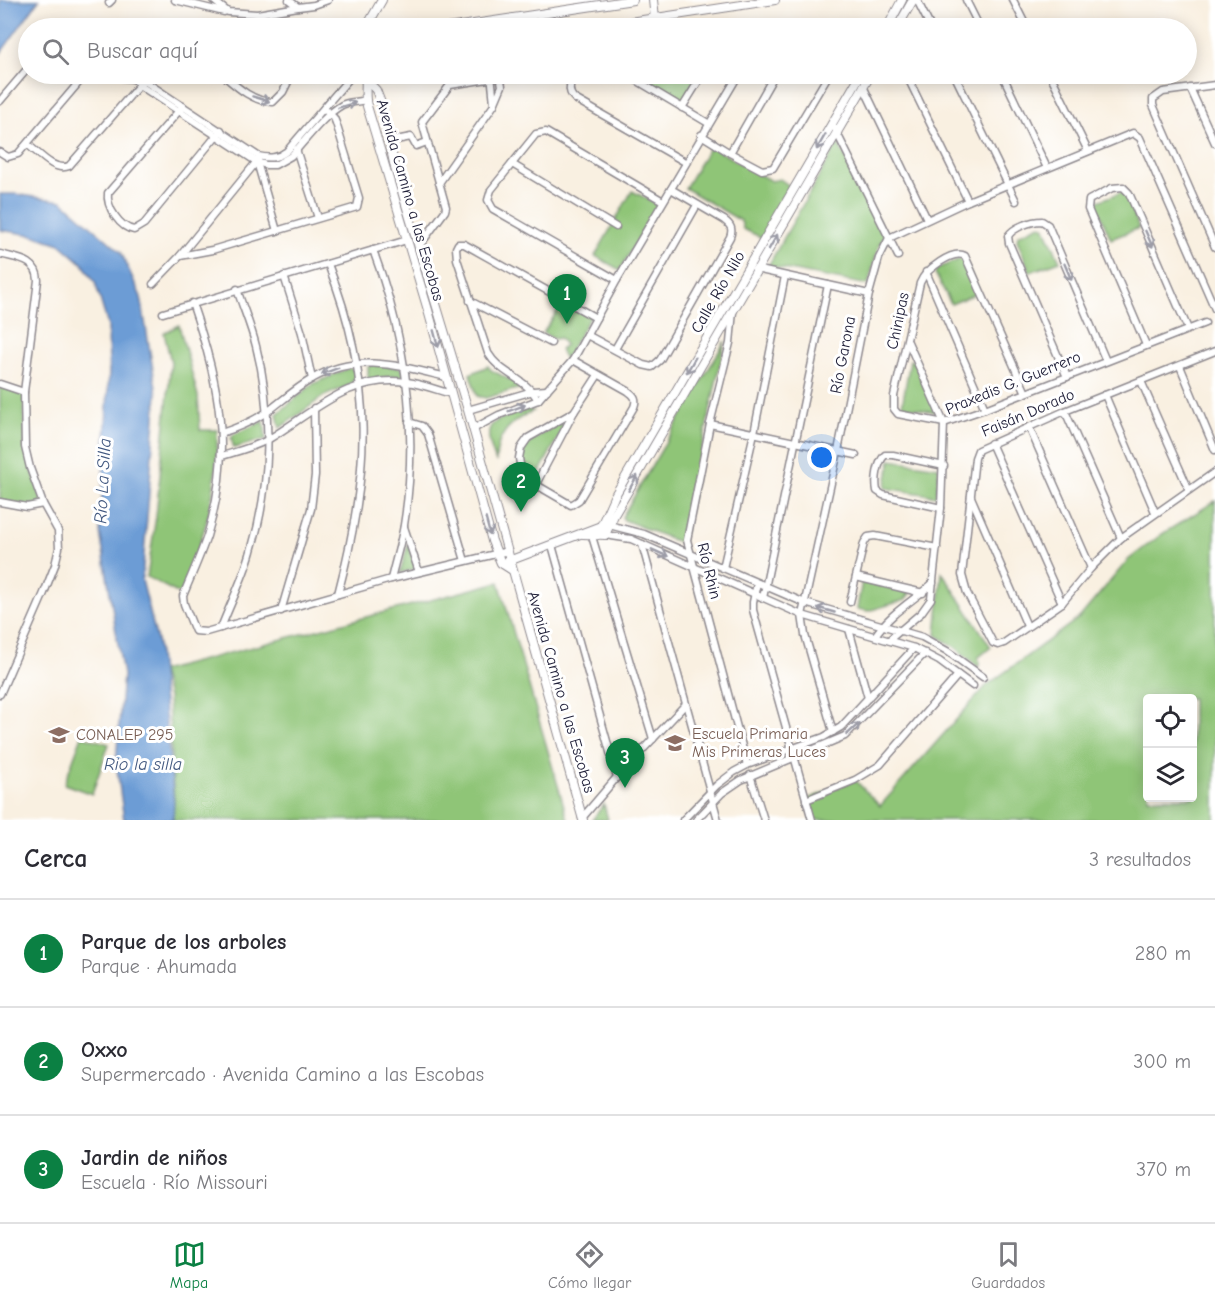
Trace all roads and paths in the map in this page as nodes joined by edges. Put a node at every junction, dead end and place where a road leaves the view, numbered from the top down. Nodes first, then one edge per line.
1 (175, 0) edge
2 (213, 0) edge
3 (289, 0) edge
4 (328, 0) edge
5 (382, 0) edge
6 (633, 0) edge
7 (653, 0) edge
8 (775, 0) edge
9 (902, 0) edge
10 (915, 0) edge
11 (966, 0) edge
12 (1013, 0) edge
13 (298, 7) junction
14 (228, 12) junction
15 (372, 18) edge
16 (533, 18) edge
17 (655, 18) edge
18 (661, 18) edge
19 (892, 18) edge
20 (903, 18) edge
21 (925, 18) edge
22 (975, 18) edge
23 (1022, 18) edge
24 (18, 80) edge
25 (79, 84) edge
26 (139, 84) edge
27 (144, 84) edge
28 (234, 84) edge
29 (287, 84) edge
30 (344, 84) edge
31 (364, 84) edge
32 (371, 84) edge
33 (455, 84) edge
34 (492, 84) edge
35 (502, 84) edge
36 (571, 84) edge
37 (642, 84) edge
38 (697, 84) edge
39 (733, 84) edge
40 (769, 84) edge
41 (823, 84) edge
42 (855, 84) edge
43 (911, 84) edge
44 (959, 84) edge
45 (1007, 84) edge
46 (1055, 84) edge
47 (1215, 85) edge
48 (863, 86) joint
49 (1190, 88) junction
50 (365, 100) junction
51 (0, 101) edge
52 (494, 105) junction
53 (180, 108) junction
54 (324, 108) junction
55 (682, 108) junction
56 (330, 114) junction
57 (708, 123) junction
58 (832, 123) junction
59 (221, 130) junction
60 (837, 132) junction
61 (701, 135) junction
62 (217, 137) junction
63 (391, 141) junction
64 (427, 142) junction
65 (294, 143) junction
66 (1215, 143) edge
67 (27, 144) junction
68 (297, 150) junction
69 (1088, 151) junction
70 (0, 152) edge
71 (730, 153) junction
72 (258, 159) junction
73 (685, 162) junction
74 (512, 164) junction
75 (1047, 168) junction
76 (439, 183) junction
77 (1008, 184) junction
78 (671, 189) junction
79 (663, 201) junction
80 (968, 201) junction
81 (1016, 201) dead end
82 (697, 205) junction
83 (318, 218) junction
84 (927, 219) junction
85 (616, 227) dead end
86 (277, 231) junction
87 (889, 238) junction
88 (407, 240) junction
89 (420, 245) junction
90 (1215, 247) edge
91 (373, 250) junction
92 (0, 256) edge
93 (180, 256) junction
94 (898, 256) dead end
95 (328, 264) junction
96 (753, 268) junction
97 (926, 272) junction
98 (284, 276) junction
99 (785, 276) junction
100 (617, 280) junction
101 (153, 284) dead end
102 (828, 285) junction
103 (237, 289) junction
104 (869, 294) junction
105 (470, 301) junction
106 (192, 303) junction
107 (438, 306) junction
108 (1215, 309) edge
109 (428, 310) junction
110 (733, 310) junction
111 (163, 313) dead end
112 (596, 318) junction
113 (1205, 323) dead end
114 (1188, 329) junction
115 (587, 335) junction
116 (908, 341) junction
117 (550, 344) dead end
118 (1146, 345) junction
119 (615, 350) junction
120 (1215, 351) edge
121 (573, 360) junction
122 (1106, 361) junction
123 (358, 364) junction
124 (405, 366) junction
125 (1180, 366) junction
126 (598, 375) junction
127 (1067, 377) junction
128 (447, 378) junction
129 (312, 379) junction
130 (1141, 381) junction
131 (406, 382) junction
132 (0, 384) edge
133 (361, 386) junction
134 (547, 390) junction
135 (533, 391) junction
136 (24, 392) junction
137 (1026, 393) junction
138 (452, 394) junction
139 (1105, 395) junction
140 (538, 400) junction
141 (314, 408) junction
142 (985, 409) junction
143 (468, 410) junction
144 (1065, 411) junction
145 (266, 412) junction
146 (574, 412) junction
147 (409, 422) junction
148 (944, 423) junction
149 (710, 424) junction
150 (1029, 427) junction
151 (473, 429) junction
152 (221, 433) junction
153 (754, 433) junction
154 (267, 440) junction
155 (796, 442) junction
156 (991, 443) junction
157 (1215, 450) edge
158 (838, 451) junction
159 (856, 455) dead end
160 (222, 456) junction
161 (944, 466) junction
162 (1215, 472) edge
163 (536, 486) junction
164 (1189, 490) junction
165 (970, 496) junction
166 (0, 502) edge
167 (43, 504) junction
168 (941, 508) junction
169 (1155, 512) junction
170 (609, 525) junction
171 (404, 526) junction
172 (600, 526) junction
173 (593, 534) junction
174 (1121, 538) junction
175 (642, 544) junction
176 (552, 545) junction
177 (937, 548) junction
178 (507, 551) junction
179 (689, 553) junction
180 (496, 554) junction
181 (465, 561) junction
182 (510, 561) junction
183 (501, 564) junction
184 (693, 567) junction
185 (723, 568) junction
186 (1091, 568) junction
187 (513, 570) junction
188 (419, 572) junction
189 (856, 577) junction
190 (391, 579) junction
191 (933, 582) junction
192 (757, 583) junction
193 (766, 587) junction
194 (922, 592) junction
195 (339, 594) junction
196 (932, 594) junction
197 (754, 595) junction
198 (763, 598) junction
199 (850, 602) dead end
200 (805, 603) junction
201 (1062, 603) junction
202 (281, 610) junction
203 (802, 615) junction
204 (882, 625) junction
205 (1027, 626) junction
206 (221, 627) junction
207 (849, 630) junction
208 (901, 630) junction
209 (875, 636) junction
210 (889, 640) junction
211 (914, 648) junction
212 (925, 653) junction
213 (958, 675) junction
214 (983, 677) dead end
215 (973, 686) dead end
216 (0, 694) edge
217 (868, 698) junction
218 (685, 705) junction
219 (833, 732) junction
220 (653, 739) junction
221 (791, 749) junction
222 (794, 758) junction
223 (747, 765) junction
224 (750, 775) junction
225 (617, 777) junction
226 (710, 792) junction
227 (806, 800) junction
228 (713, 802) junction
229 (583, 819) edge
230 (683, 820) edge
231 (696, 820) edge
232 (718, 820) edge
233 (764, 820) edge
234 (812, 820) edge

1 - 14 street
2 - 14 street
3 - 13 street
4 - 13 street
5 - 15 street
6 - 16 street
7 - 17 street
8 - 18 street
9 - 19 street
10 - 20 street
10 - 21 street
11 - 22 street
12 - 23 street
13 - 14 street
24 - 51 street
25 - 67 street
26 - 67 street
27 - 53 street
28 -> 29 street
30 - 54 street
31 - 50 street, Avenida Camino a las Escobas
32 - 63 street, Avenida Camino a las Escobas
33 - 64 street
34 - 52 street
35 - 52 street
36 - 73 street
37 - 55 street
38 - 55 street
39 - 57 street
40 - 71 street
41 - 71 street
42 - 58 street, Calle Río Nilo
43 - 80 street
44 - 77 street
45 - 75 street
46 - 69 street
47 - 49 street
48 - 60 street, Calle Río Nilo
48 - 84 street
49 - 66 street
49 - 90 street
56 -> 50 street
50 - 88 street, Avenida Camino a las Escobas
52 - 76 street
53 - 59 street
53 - 62 street
53 - 62 street
54 - 56 street
54 - 65 street
55 - 57 street
56 - 68 street
56 - 83 street
57 - 61 street
58 - 60 street
58 -> 96 street, Calle Río Nilo
59 - 62 street
59 - 72 street
60 - 87 street
96 -> 60 street, Calle Río Nilo
61 - 71 street
61 - 73 street
62 - 72 street
63 - 64 street
63 - 89 street, Avenida Camino a las Escobas
64 - 76 street
65 - 68 street
65 - 72 street
67 - 70 street
68 - 72 street
68 - 83 street
69 - 75 street
69 - 108 street
72 - 86 street
72 - 93 street
73 - 78 street
74 - 79 street
74 - 85 street
74 - 100 street
75 - 77 street
76 - 89 street
77 - 80 street
77 - 81 street
78 - 79 street
78 - 82 street
79 - 100 street
80 - 84 street
82 - 119 street
82 - 119 street
83 - 86 street
84 - 87 street
86 - 93 street
87 - 94 street
87 - 104 street, Río Garona
88 - 91 street
88 - 109 street, Avenida Camino a las Escobas
89 - 107 street, Avenida Camino a las Escobas
91 - 95 street
91 - 124 street
92 - 136 street
93 - 101 street
95 - 98 street
95 - 123 street
96 - 99 street
96 - 110 street, Calle Río Nilo
96 -> 172 street, Calle Río Nilo
97 - 116 street, Chinipas
97 - 137 street
97 - 142 street
98 - 103 street
98 - 129 street
99 - 102 street
99 - 153 street
100 - 112 street
102 - 104 street
102 - 155 street
103 - 106 street
103 - 145 street
104 - 158 street, Río Garona
105 - 112 street
105 - 117 street
105 - 135 street
106 - 111 street
106 - 152 street
107 - 109 street
107 - 143 street, Avenida Camino a las Escobas
109 -> 128 street, Avenida Camino a las Escobas
110 - 149 street, Río Rhin
170 -> 110 street, Calle Río Nilo
112 - 115 street
113 - 114 street, Praxedis G. Guerrero
114 - 118 street, Praxedis G. Guerrero
118 -> 114 street
115 - 119 street
115 - 121 street
116 - 148 street
116 - 148 street, Chinipas
118 - 122 street, Praxedis G. Guerrero
120 - 125 street, Faisán Dorado
121 - 126 street
121 - 134 street
122 - 127 street, Praxedis G. Guerrero
127 -> 122 street
123 - 124 street
123 -> 129 street
123 - 133 street
124 - 128 street
124 - 131 street
125 - 130 street, Faisán Dorado
125 - 157 street
126 - 146 street
126 - 163 street
127 - 137 street, Praxedis G. Guerrero
128 - 138 street, Avenida Camino a las Escobas
129 - 145 street
130 - 139 street, Faisán Dorado
130 - 164 street
131 - 133 street
131 - 138 street
131 - 147 street
132 - 136 street
133 - 141 street
133 - 195 street
134 - 135 street
134 - 140 street
135 - 140 street
135 - 143 street
136 - 167 street
137 - 142 street, Praxedis G. Guerrero
138 -> 180 street, Avenida Camino a las Escobas
139 - 144 street, Faisán Dorado
139 - 169 street
151 -> 140 street
141 - 154 street
141 - 202 street
142 - 148 street, Praxedis G. Guerrero
143 - 151 street, Avenida Camino a las Escobas
144 - 150 street, Faisán Dorado
144 - 174 street
145 - 152 street
145 - 154 street
146 - 163 street
146 - 163 street
147 - 171 street
147 - 181 street
148 - 161 street, Praxedis G. Guerrero
149 - 153 street
149 - 179 street, Río Rhin
150 - 156 street, Faisán Dorado
150 - 186 street
151 - 178 street, Avenida Camino a las Escobas
152 - 160 street
153 - 155 street
153 - 185 street
154 - 160 street
154 - 206 street
155 - 158 street
155 - 193 street
156 - 165 street, Faisán Dorado
156 - 201 street
158 - 159 street
158 - 200 street, Río Garona
160 - 206 street
161 - 168 street, Praxedis G. Guerrero
161 - 168 street
162 - 164 street
164 - 169 street
165 - 205 street
165 - 205 street, Faisán Dorado
166 - 167 street
167 - 216 street
168 - 177 street, Praxedis G. Guerrero
169 - 174 street
170 - 172 street
170 - 173 street, Calle Río Nilo
170 - 179 street
171 - 188 street
171 - 190 street
172 - 173 street, Calle Río Nilo
173 - 175 street
173 - 176 street
173 - 220 street
174 - 186 street
175 -> 184 street
175 - 218 street
176 - 182 street
176 - 225 street
177 - 189 street
177 - 191 street, Praxedis G. Guerrero
178 - 180 street
178 - 182 street, Avenida Camino a las Escobas
179 - 184 street, Río Rhin
179 - 185 street
180 - 181 street
180 - 183 street, Avenida Camino a las Escobas
181 - 188 street
182 - 183 street
182 - 187 street, Avenida Camino a las Escobas
183 - 187 street
184 - 197 street
184 - 223 street, Río Rhin
185 - 192 street
186 - 201 street
187 - 229 street, Avenida Camino a las Escobas
188 - 190 street
189 - 194 street
189 - 199 street
190 - 195 street
191 - 194 street
191 - 196 street, Praxedis G. Guerrero
192 - 193 street
192 - 197 street
193 - 198 street
193 - 200 street
194 - 196 street
194 - 204 street
195 - 202 street
196 - 208 street
197 - 198 street
197 - 221 street
198 - 203 street
200 - 203 street, Río Garona
204 -> 200 street
201 - 205 street
202 - 206 street
203 - 207 street
203 - 219 street, Río Garona
204 - 208 street
204 - 209 street
207 - 209 street
207 - 217 street
208 - 210 street
208 - 214 street
209 - 210 street
210 - 211 street
211 - 212 street
211 - 217 street
212 - 213 street
222 -> 212 street
213 - 215 street
213 - 227 street
217 - 219 street
218 - 220 street
218 - 226 street
219 - 221 street
220 - 225 street
221 - 222 street
221 - 223 street
222 - 224 street
222 - 227 street
223 - 226 street
224 - 228 street
224 - 233 street
225 - 229 street
226 - 228 street
226 - 230 street
227 - 234 street
228 - 231 street
228 - 232 street

